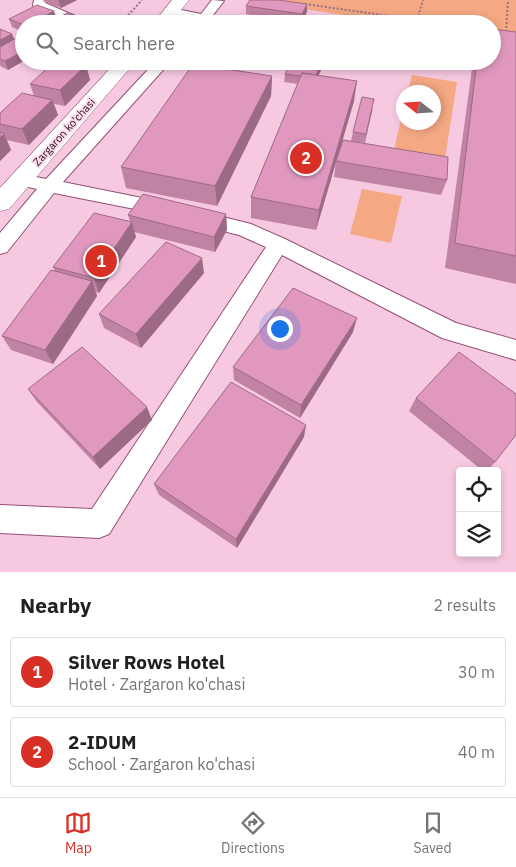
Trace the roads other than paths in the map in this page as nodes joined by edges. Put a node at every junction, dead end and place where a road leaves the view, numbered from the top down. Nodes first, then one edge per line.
1 (42, 0) edge
2 (218, 1) edge
3 (62, 15) edge
4 (206, 15) edge
5 (119, 70) edge
6 (156, 70) edge
7 (21, 180) junction
8 (50, 186) junction
9 (0, 203) edge
10 (278, 244) junction
11 (0, 247) edge
12 (516, 350) edge
13 (0, 519) edge

1 - 3 lane
2 - 4 lane
5 - 7 street, Zargaron ko'chasi
6 - 8 lane
7 - 8 lane
7 - 9 street, Zargaron ko'chasi
8 - 10 lane
8 - 11 lane
10 - 12 lane
10 - 13 lane

